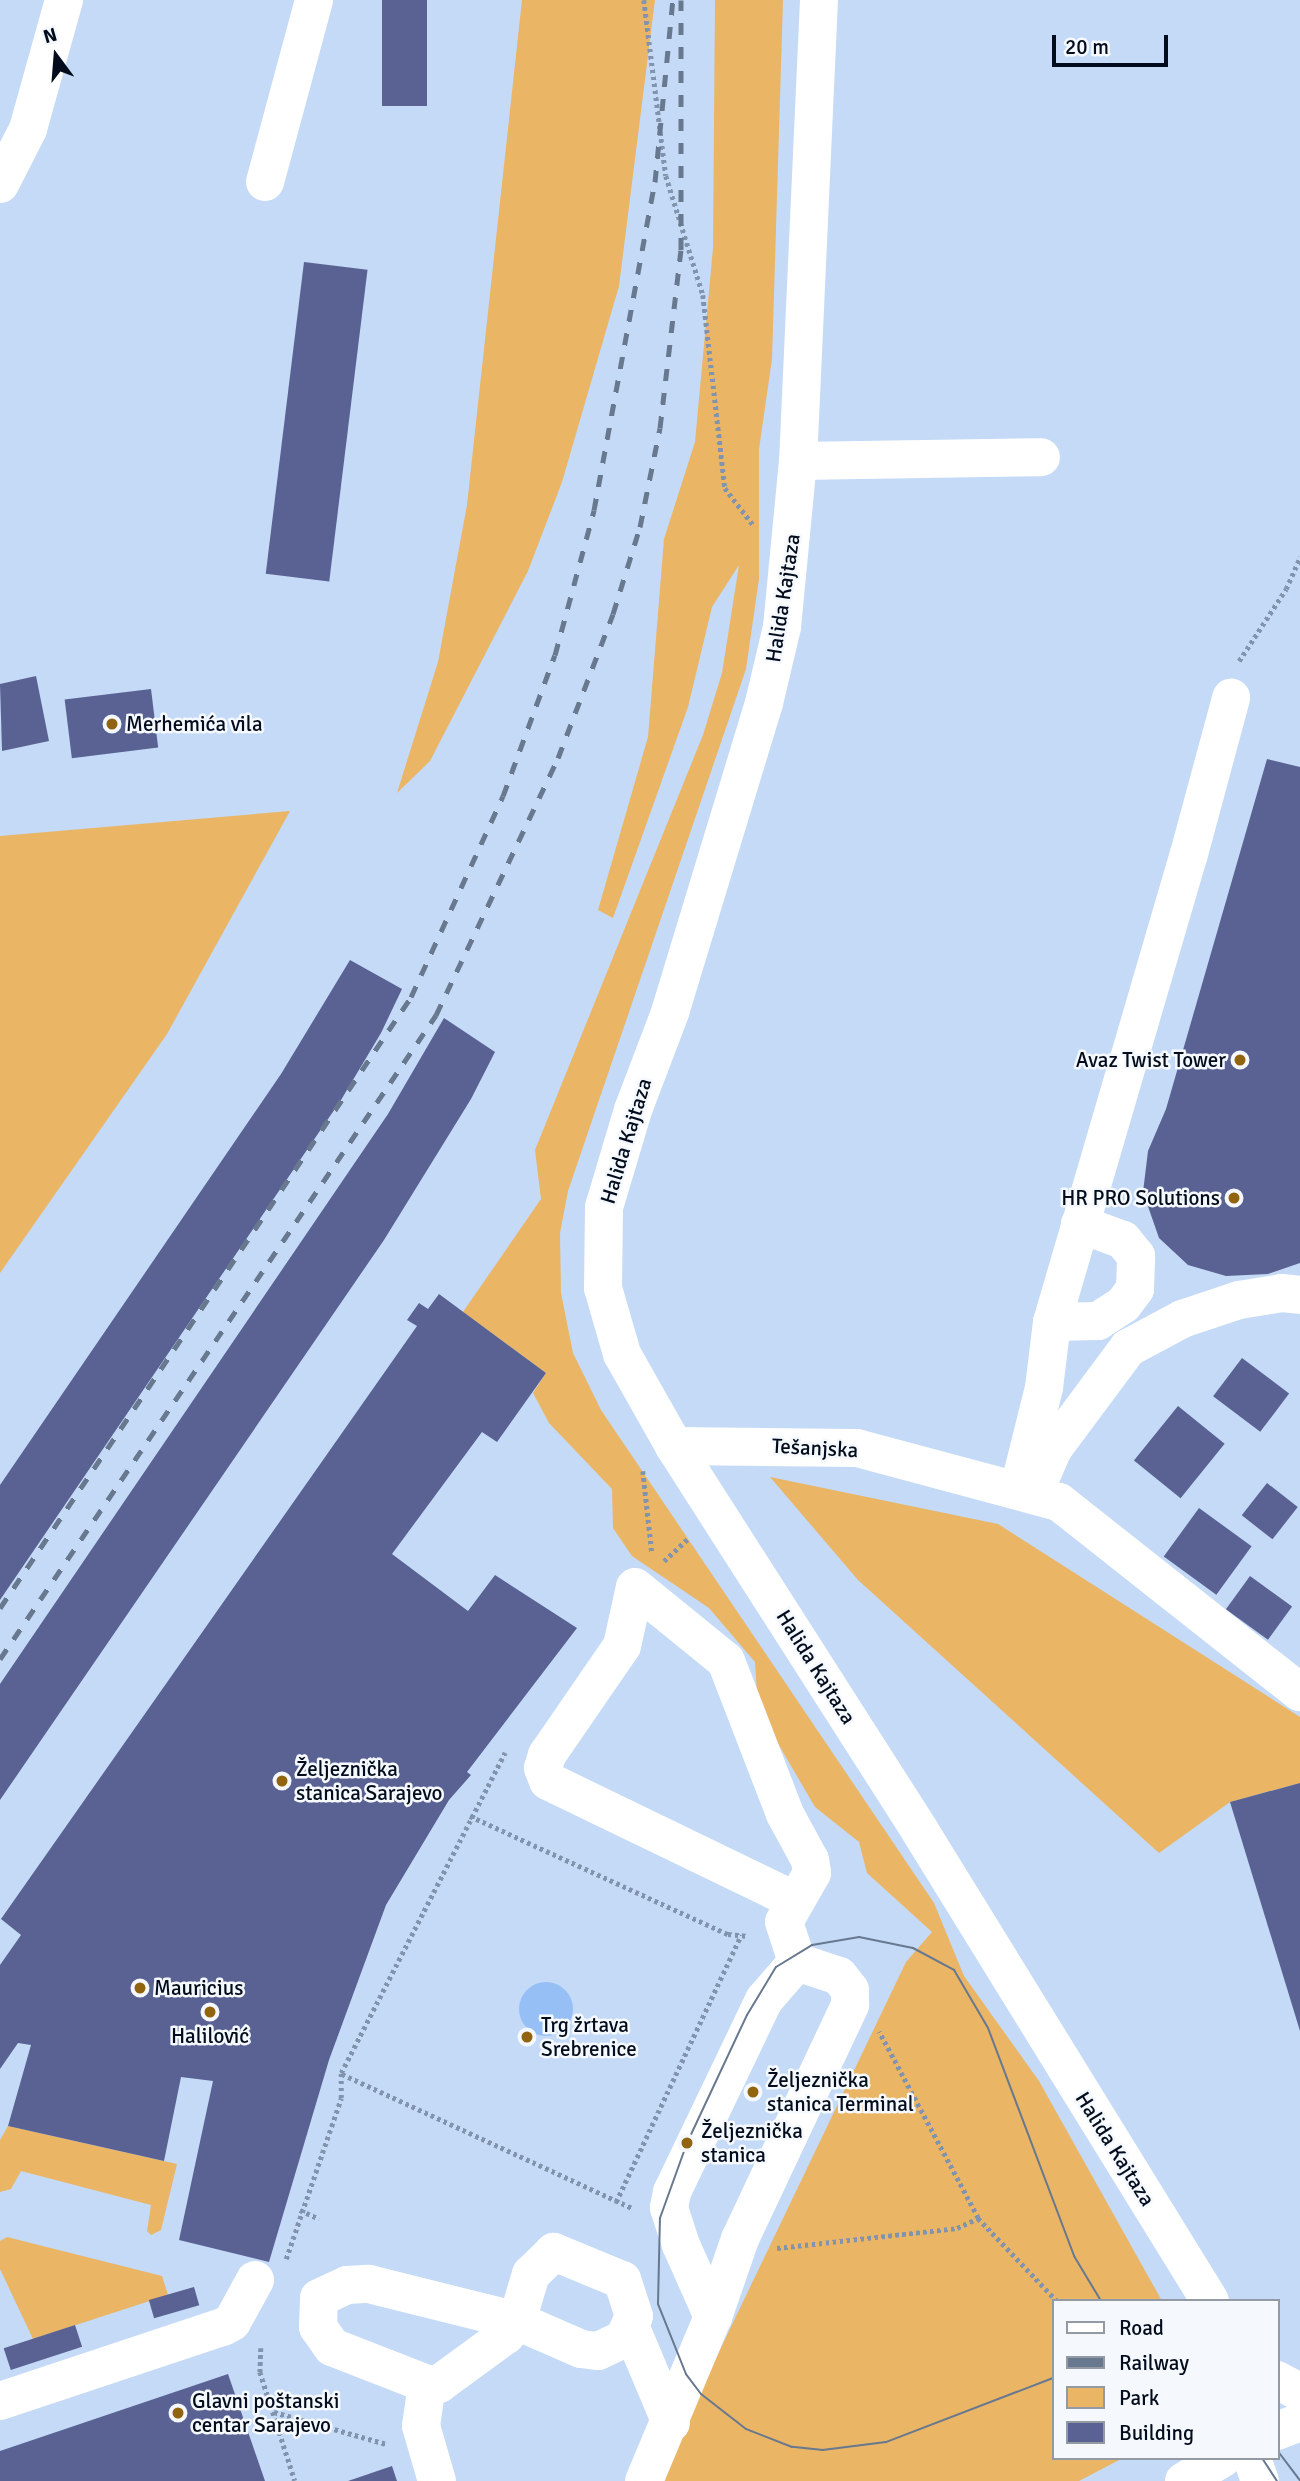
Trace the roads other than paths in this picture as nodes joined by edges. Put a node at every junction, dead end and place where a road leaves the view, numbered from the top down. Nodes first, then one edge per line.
1 (64, 0) edge
2 (314, 0) edge
3 (819, 0) edge
4 (265, 182) dead end
5 (0, 184) edge
6 (1041, 457) dead end
7 (798, 461) junction
8 (1230, 698) road end
9 (1080, 1224) junction
10 (1300, 1295) edge
11 (1052, 1322) junction
12 (669, 1436) junction
13 (1027, 1491) junction
14 (1300, 1692) edge
15 (793, 1932) junction
16 (255, 2280) dead end
17 (1209, 2299) edge
18 (713, 2316) junction
19 (517, 2322) junction
20 (631, 2328) junction
21 (1279, 2381) edge
22 (427, 2384) junction
23 (1300, 2392) edge
24 (0, 2401) edge
25 (1300, 2422) edge
26 (671, 2423) junction
27 (1279, 2430) edge
28 (1220, 2460) edge
29 (1253, 2460) edge
30 (432, 2468) edge
31 (644, 2481) edge
32 (1184, 2481) edge
33 (1261, 2481) edge

1 - 5 main road
2 - 4 main road
3 - 7 main road, Halida Kajtaza
6 - 7 main road
7 - 12 main road, Halida Kajtaza
8 - 9 main road
9 - 11 main road
9 - 11 main road
10 - 13 main road
11 - 13 main road
12 - 13 main road, Tešanjska
12 - 17 main road, Halida Kajtaza
13 - 14 main road, Tešanjska
15 - 15 main road
15 - 18 main road
15 - 18 main road
16 - 24 main road
18 - 26 main road
19 - 20 main road
19 - 20 main road
19 - 22 main road
19 - 22 main road
20 - 26 main road
21 - 23 main road
22 - 30 main road
25 - 27 main road
26 - 31 main road
28 - 32 main road
29 - 33 main road

